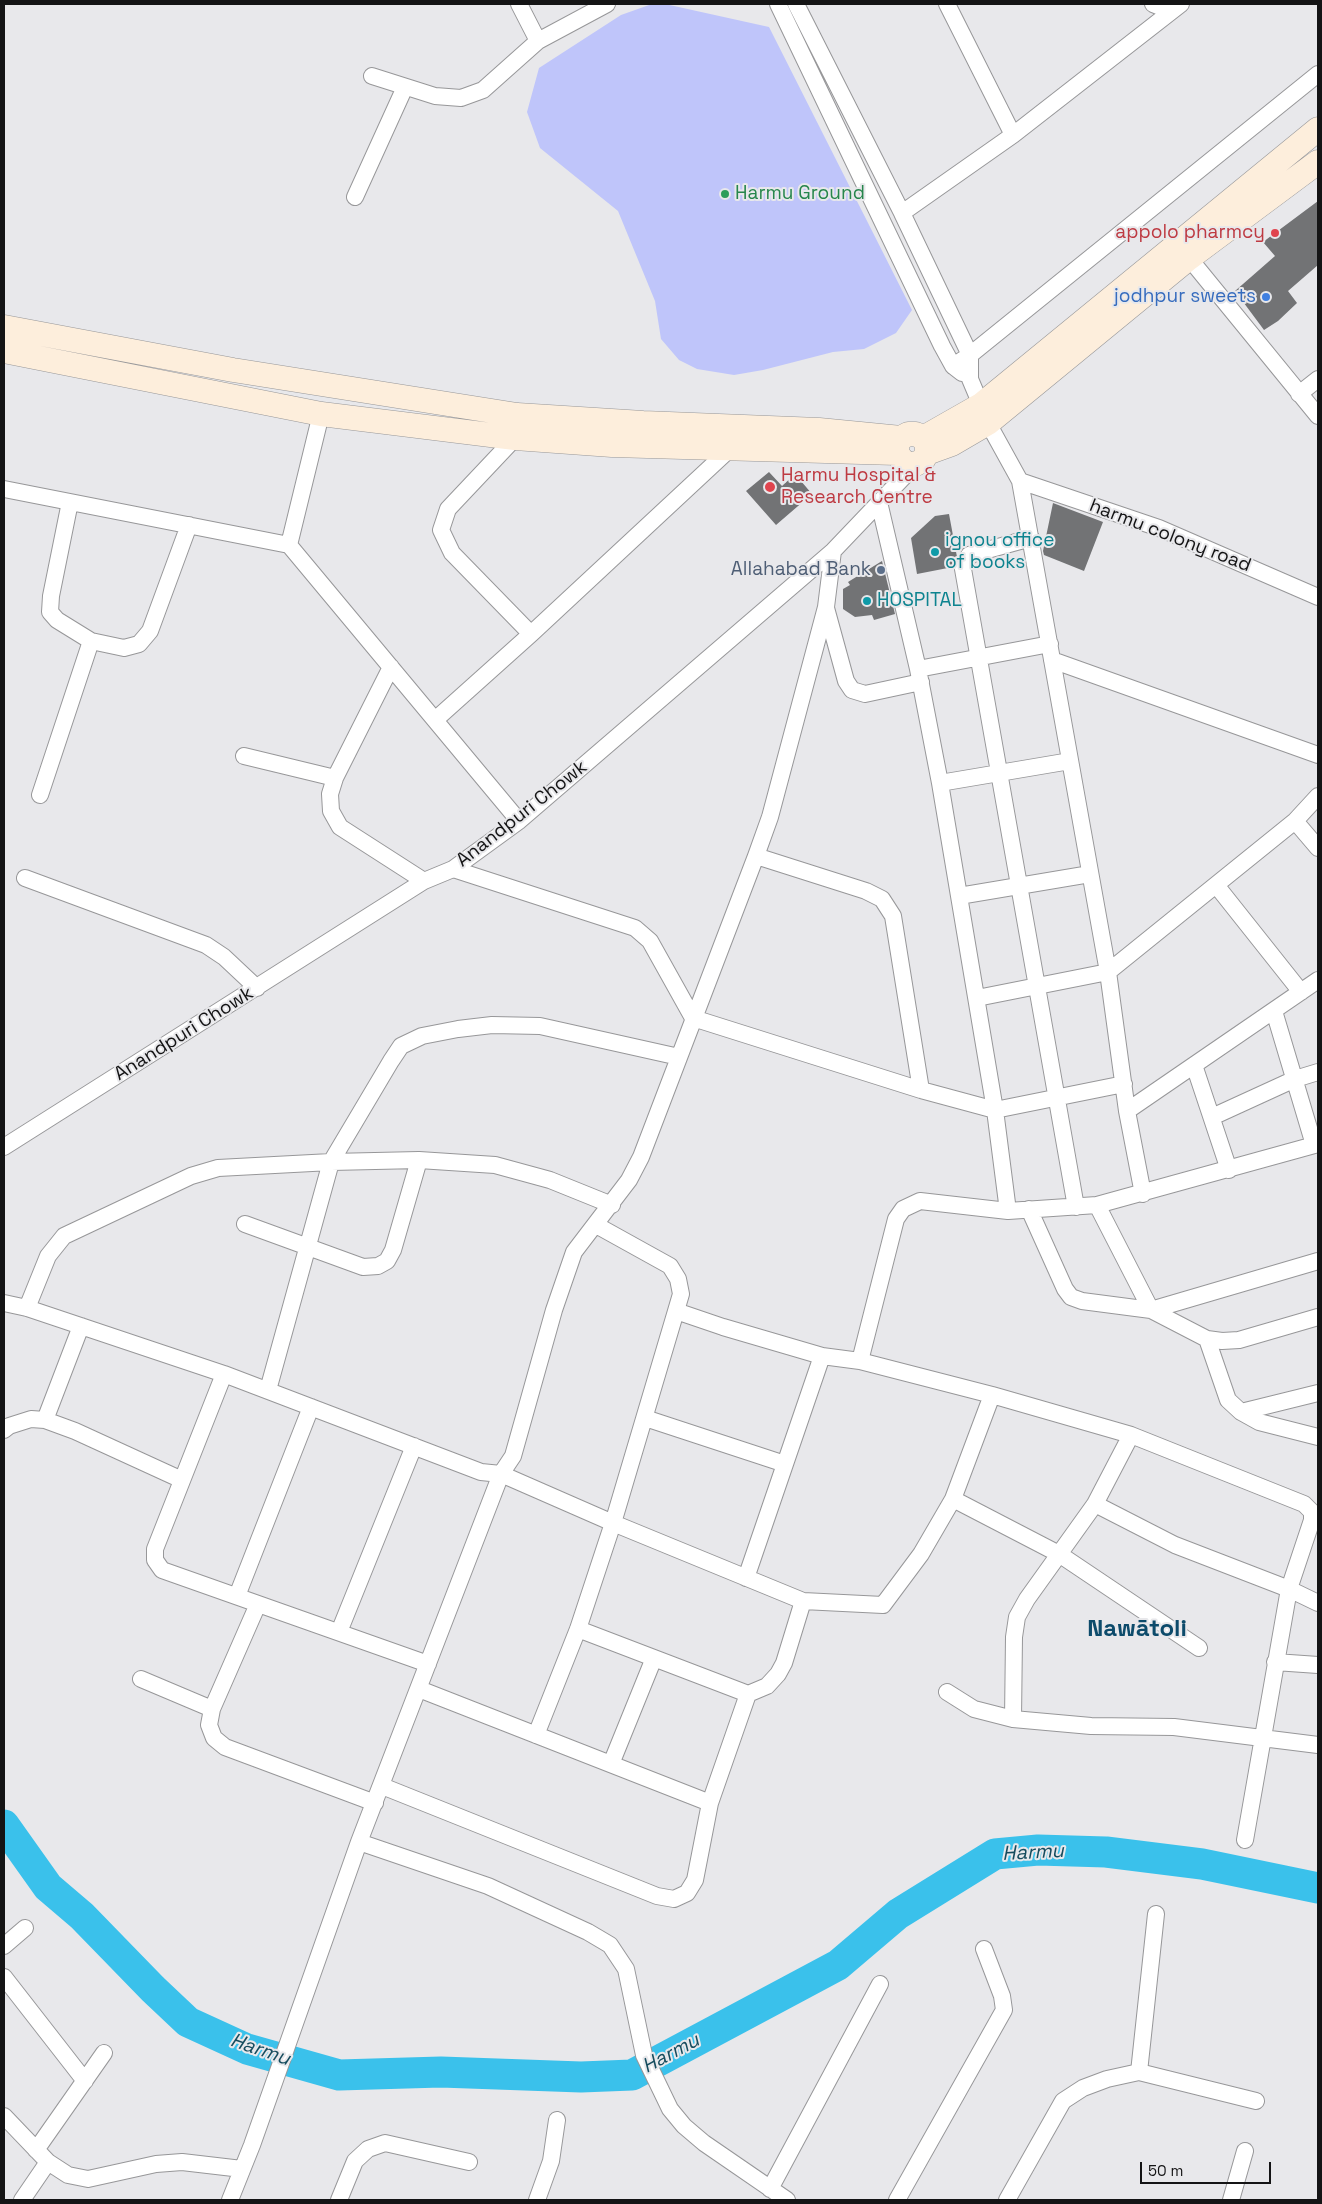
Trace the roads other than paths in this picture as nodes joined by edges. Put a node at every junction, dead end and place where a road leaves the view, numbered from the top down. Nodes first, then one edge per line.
1 (519, 4) edge
2 (607, 4) edge
3 (778, 4) edge
4 (796, 4) edge
5 (947, 4) edge
6 (1153, 4) edge
7 (1176, 7) edge
8 (538, 41) junction
9 (1318, 74) edge
10 (372, 76) dead end
11 (405, 87) junction
12 (1318, 129) edge
13 (1013, 135) junction
14 (1318, 162) edge
15 (355, 197) dead end
16 (902, 213) junction
17 (1189, 258) junction
18 (4, 327) edge
19 (4, 351) edge
20 (970, 355) junction
21 (953, 366) junction
22 (970, 379) junction
23 (1318, 379) edge
24 (1299, 394) junction
25 (321, 414) junction
26 (984, 414) junction
27 (1318, 416) edge
28 (515, 438) junction
29 (731, 448) junction
30 (913, 449) junction
31 (1020, 481) junction
32 (4, 489) edge
33 (70, 502) junction
34 (879, 502) junction
35 (189, 525) junction
36 (1031, 538) junction
37 (289, 545) junction
38 (833, 551) junction
39 (1318, 597) edge
40 (826, 607) junction
41 (532, 634) junction
42 (91, 641) junction
43 (1051, 652) junction
44 (979, 658) junction
45 (391, 667) junction
46 (920, 675) junction
47 (435, 720) junction
48 (1318, 755) edge
49 (244, 756) dead end
50 (1070, 761) junction
51 (999, 773) junction
52 (334, 778) junction
53 (940, 783) junction
54 (40, 795) dead end
55 (1318, 796) edge
56 (520, 821) junction
57 (1295, 821) junction
58 (1318, 848) edge
59 (756, 856) junction
60 (453, 869) junction
61 (1090, 874) junction
62 (25, 878) dead end
63 (424, 882) junction
64 (1216, 885) junction
65 (1019, 886) junction
66 (959, 896) junction
67 (1108, 972) junction
68 (1318, 980) edge
69 (1037, 986) junction
70 (257, 988) junction
71 (1301, 992) junction
72 (977, 998) junction
73 (1274, 1011) junction
74 (693, 1018) junction
75 (679, 1057) junction
76 (1194, 1066) junction
77 (1318, 1072) edge
78 (1295, 1079) junction
79 (1124, 1084) junction
80 (921, 1090) junction
81 (1057, 1098) junction
82 (995, 1110) junction
83 (1127, 1111) junction
84 (1212, 1118) junction
85 (1316, 1145) edge
86 (4, 1147) edge
87 (419, 1160) junction
88 (331, 1162) junction
89 (1229, 1170) junction
90 (1143, 1194) junction
91 (612, 1205) junction
92 (1096, 1205) junction
93 (1076, 1206) junction
94 (1029, 1209) junction
95 (1008, 1211) junction
96 (244, 1224) dead end
97 (596, 1225) junction
98 (307, 1247) junction
99 (1318, 1261) edge
100 (4, 1303) edge
101 (27, 1308) junction
102 (1150, 1310) junction
103 (676, 1311) junction
104 (1318, 1317) edge
105 (81, 1326) junction
106 (1207, 1339) junction
107 (822, 1356) junction
108 (860, 1362) junction
109 (224, 1374) junction
110 (268, 1390) junction
111 (1318, 1393) edge
112 (992, 1395) junction
113 (311, 1407) junction
114 (1241, 1412) junction
115 (645, 1418) junction
116 (45, 1420) junction
117 (4, 1430) edge
118 (1131, 1435) junction
119 (1318, 1437) edge
120 (414, 1446) junction
121 (785, 1464) junction
122 (501, 1474) junction
123 (182, 1480) junction
124 (953, 1499) junction
125 (1094, 1504) junction
126 (613, 1523) junction
127 (1059, 1554) junction
128 (746, 1578) junction
129 (1289, 1589) junction
130 (237, 1596) junction
131 (803, 1601) junction
132 (1318, 1603) edge
133 (258, 1604) junction
134 (578, 1629) junction
135 (339, 1632) junction
136 (1200, 1648) dead end
137 (654, 1658) junction
138 (1275, 1662) junction
139 (428, 1664) junction
140 (1318, 1665) edge
141 (141, 1679) dead end
142 (419, 1689) junction
143 (947, 1692) dead end
144 (748, 1694) junction
145 (212, 1709) junction
146 (1013, 1719) junction
147 (536, 1735) junction
148 (1263, 1738) junction
149 (1318, 1745) edge
150 (611, 1764) junction
151 (382, 1786) junction
152 (375, 1803) junction
153 (710, 1803) junction
154 (1245, 1840) dead end
155 (359, 1842) junction
156 (1156, 1914) dead end
157 (25, 1928) dead end
158 (4, 1946) edge
159 (984, 1949) dead end
160 (4, 1977) edge
161 (880, 1984) dead end
162 (104, 2054) dead end
163 (1139, 2072) junction
164 (85, 2081) junction
165 (1256, 2101) dead end
166 (4, 2116) edge
167 (557, 2120) dead end
168 (36, 2150) junction
169 (1245, 2151) dead end
170 (48, 2162) junction
171 (469, 2162) dead end
172 (242, 2169) junction
173 (770, 2189) junction
174 (22, 2200) edge
175 (230, 2200) edge
176 (339, 2200) edge
177 (537, 2200) edge
178 (787, 2200) edge
179 (896, 2200) edge
180 (1008, 2200) edge
181 (1231, 2200) edge

1 - 8 street
2 - 8 street
3 - 21 street
4 - 16 street
5 - 13 street
6 - 7 street
7 - 13 street
8 - 11 street
9 - 20 street
10 - 11 street
11 - 15 street
12 - 26 main road
13 - 16 street
14 - 17 main road
16 - 20 street
17 - 24 street
17 - 26 main road
18 - 30 main road
19 - 25 main road
20 - 21 street
20 - 22 street
21 - 22 street
22 - 26 street
23 - 24 street
24 - 27 street
25 - 28 main road
25 - 37 street
26 - 30 main road
26 - 31 street
28 - 29 main road
28 - 41 street
29 - 30 main road
29 - 41 street
30 - 34 street, Anandpuri Chowk
31 - 36 street
31 - 39 street, harmu colony road
32 - 33 street
33 - 35 street
33 - 42 street
34 - 38 street, Anandpuri Chowk
34 - 46 street
35 - 37 street
35 - 42 street
36 - 43 street
36 - 44 street
37 - 45 street
38 - 40 street
38 - 56 street, Anandpuri Chowk
40 - 46 street
40 - 59 street
41 - 47 street
42 - 54 street
43 - 44 street
43 - 48 street
43 - 50 street
44 - 46 street
44 - 51 street
45 - 47 street
45 - 52 street
46 - 53 street
47 - 56 street
49 - 52 street
50 - 51 street
50 - 61 street
51 - 53 street
51 - 65 street
52 - 63 street
53 - 66 street
55 - 57 street
56 - 60 street, Anandpuri Chowk
57 - 58 street
57 - 64 street
59 - 74 street
59 - 80 street
60 - 63 street, Anandpuri Chowk
60 - 74 street
61 - 65 street
61 - 67 street
62 - 70 street
63 - 70 street, Anandpuri Chowk
64 - 67 street
64 - 71 street
65 - 66 street
65 - 69 street
66 - 72 street
67 - 69 street
67 - 79 street
68 - 71 street
69 - 72 street
69 - 81 street
70 - 86 street, Anandpuri Chowk
71 - 73 street
72 - 82 street
73 - 76 street
73 - 78 street
74 - 75 street
74 - 80 street
75 - 88 street
75 - 91 street
76 - 83 street
76 - 84 street
77 - 78 street
78 - 84 street
78 - 85 street
79 - 81 street
79 - 83 street
80 - 82 street
81 - 82 street
81 - 93 street
82 - 95 street
83 - 90 street
84 - 89 street
85 - 89 street
87 - 88 street
87 - 91 street
87 - 98 street
88 - 98 street
88 - 101 street
89 - 90 street
90 - 92 street
91 - 97 street
92 - 93 street
92 - 102 street
93 - 94 street
94 - 95 street
94 - 102 street
95 - 108 street
96 - 98 street
97 - 103 street
97 - 122 street
98 - 110 street
99 - 102 street
100 - 101 street
101 - 105 street
102 - 106 street
103 - 107 street
103 - 115 street
104 - 106 street
105 - 109 street
105 - 116 street
106 - 114 street
107 - 108 street
107 - 121 street
108 - 112 street
109 - 110 street
109 - 123 street
110 - 113 street
111 - 114 street
112 - 118 street
112 - 124 street
113 - 120 street
113 - 130 street
114 - 119 street
115 - 121 street
115 - 126 street
116 - 117 street
116 - 123 street
118 - 125 street
118 - 129 street
120 - 122 street
120 - 135 street
121 - 128 street
122 - 126 street
122 - 139 street
123 - 130 street
124 - 127 street
124 - 131 street
125 - 127 street
125 - 129 street
126 - 128 street
126 - 134 street
127 - 136 street
127 - 146 street
128 - 131 street
129 - 132 street
129 - 138 street
130 - 133 street
131 - 144 street
133 - 135 street
133 - 145 street
134 - 137 street
134 - 147 street
135 - 139 street
137 - 144 street
137 - 150 street
138 - 140 street
138 - 148 street
139 - 142 street
141 - 145 street
142 - 147 street
142 - 151 street
143 - 146 street
144 - 153 street
145 - 152 street
146 - 148 street
147 - 150 street
148 - 149 street
148 - 154 street
150 - 153 street
151 - 152 street
151 - 153 street
152 - 155 street
155 - 172 street
155 - 173 street
156 - 163 street
157 - 158 street
159 - 179 street
160 - 164 street
161 - 173 street
162 - 164 street
163 - 165 street
163 - 180 street
164 - 168 street
166 - 168 street
167 - 177 street
168 - 170 street
169 - 181 street
170 - 172 street
170 - 174 street
171 - 176 street
172 - 175 street
173 - 178 street

